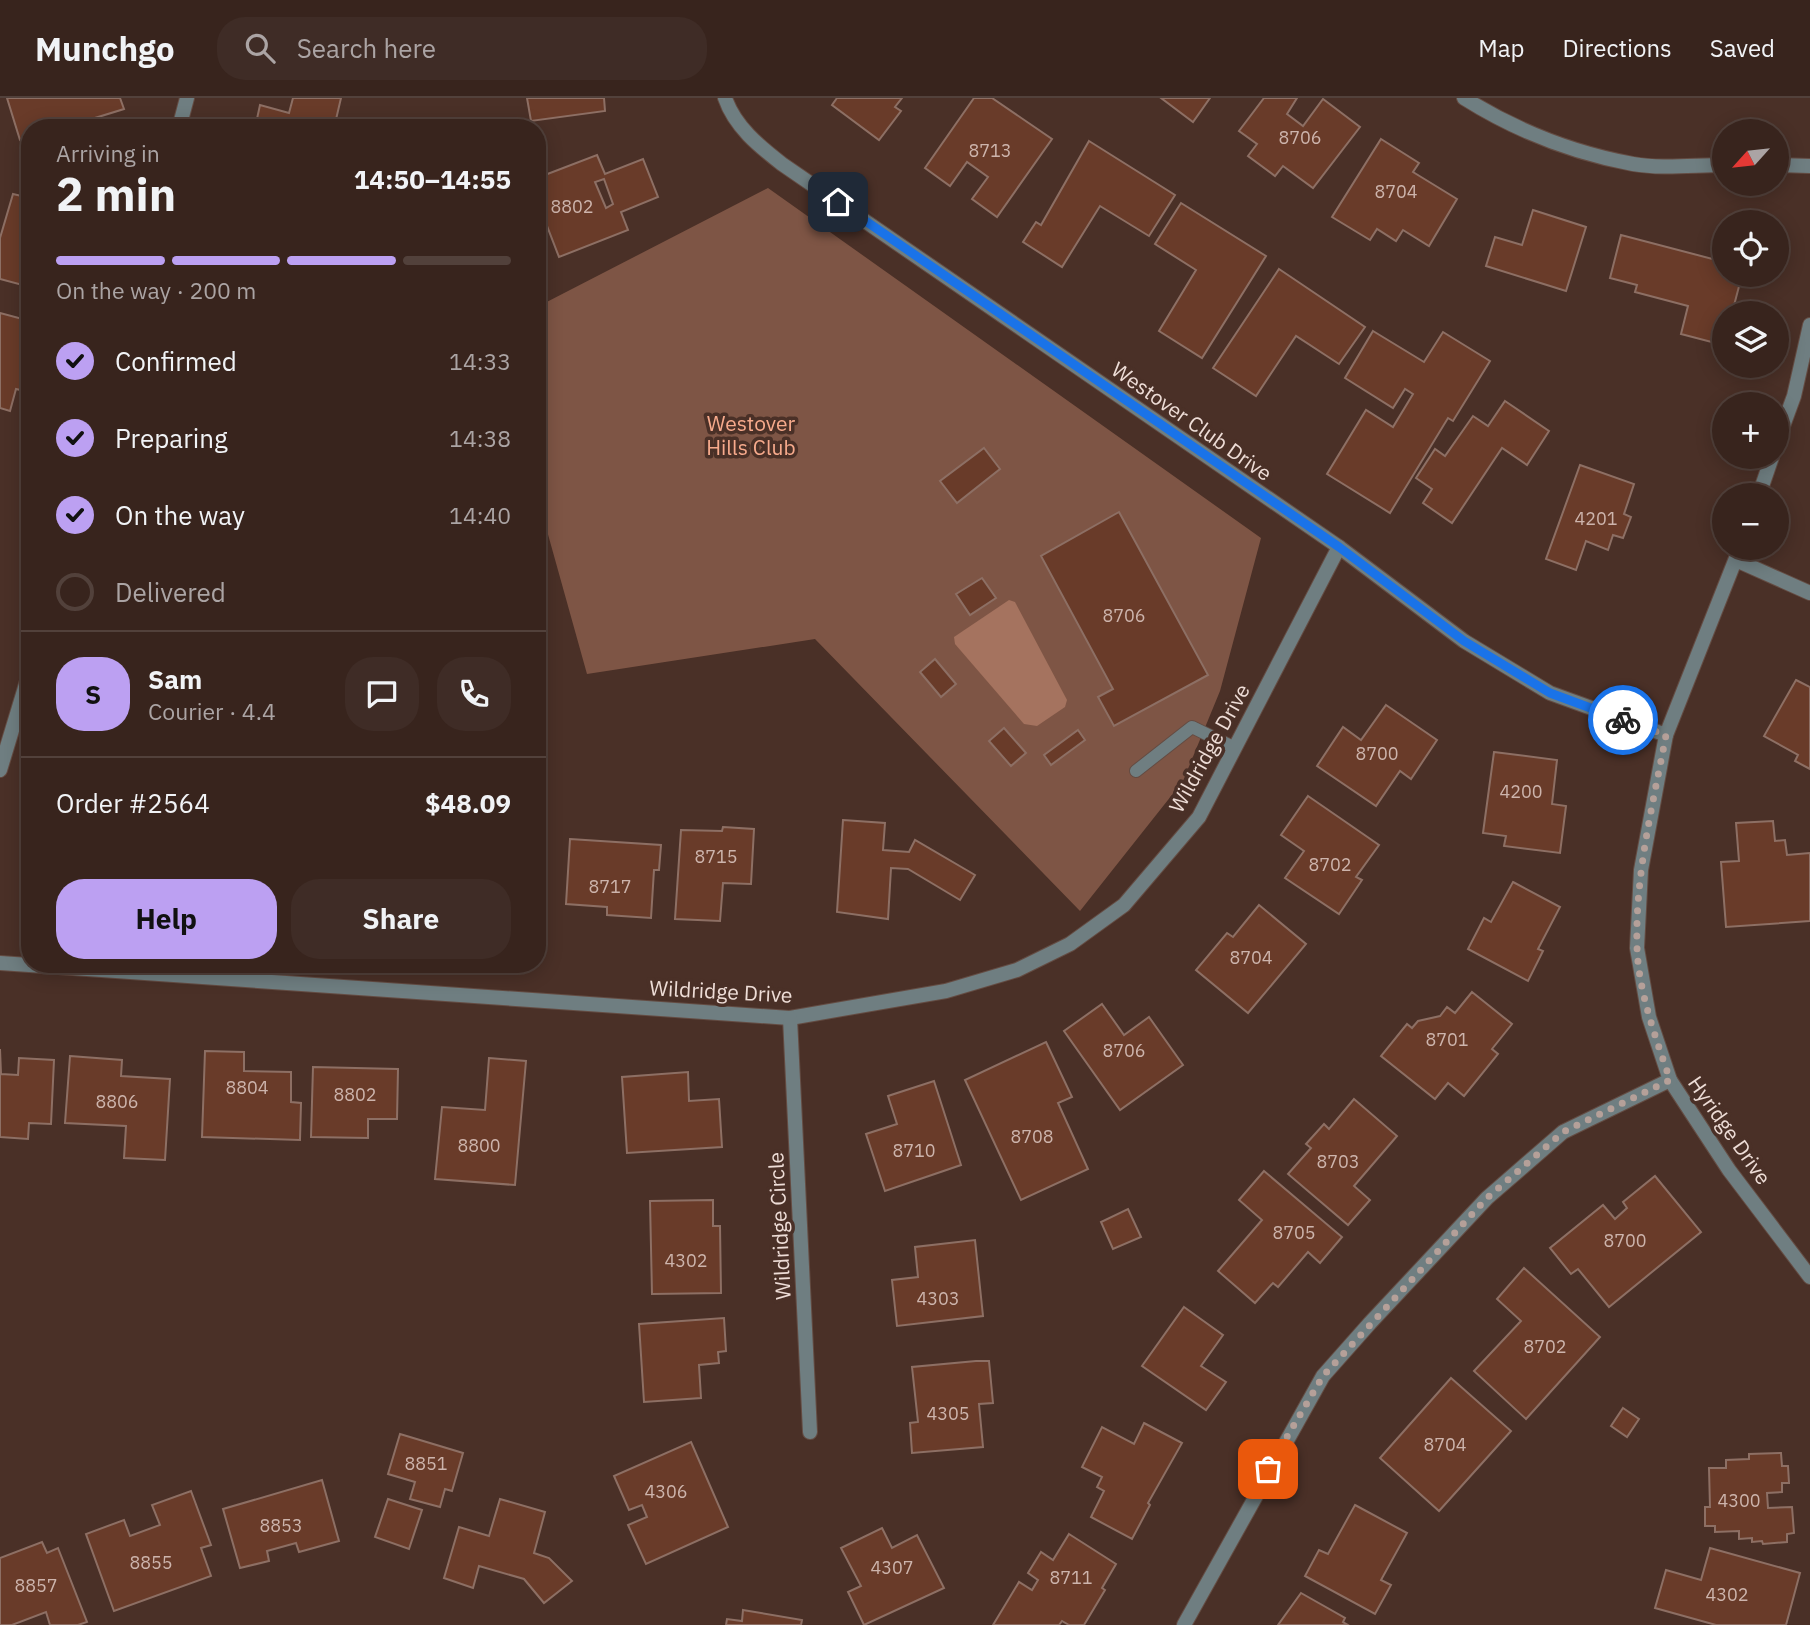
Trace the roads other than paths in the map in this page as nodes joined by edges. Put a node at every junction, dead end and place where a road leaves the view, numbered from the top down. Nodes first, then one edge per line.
1 (187, 98) edge
2 (725, 98) edge
3 (1464, 98) edge
4 (181, 119) edge
5 (1712, 165) edge
6 (1789, 165) edge
7 (1810, 166) edge
8 (1810, 325) edge
9 (1789, 410) edge
10 (1339, 547) junction
11 (1736, 560) edge
12 (1749, 560) edge
13 (1810, 593) edge
14 (21, 701) edge
15 (1666, 735) junction
16 (1235, 748) junction
17 (0, 770) edge
18 (1136, 771) dead end
19 (0, 963) edge
20 (21, 964) edge
21 (144, 973) edge
22 (790, 1018) junction
23 (1670, 1080) junction
24 (1810, 1277) edge
25 (810, 1432) dead end
26 (1184, 1625) edge

1 - 4 street
2 - 10 street, Westover Club Drive
3 - 5 street
6 - 7 street
8 - 9 street
10 - 15 street, Westover Club Drive
10 - 16 street, Wildridge Drive
11 - 15 street, Hyridge Drive
12 - 13 street
14 - 17 street
15 - 23 street, Hyridge Drive
16 - 18 lane
16 - 22 street, Wildridge Drive
19 - 20 street, Wildridge Drive
21 - 22 street, Wildridge Drive
22 - 25 street, Wildridge Circle
23 - 24 street, Hyridge Drive
23 - 26 street

